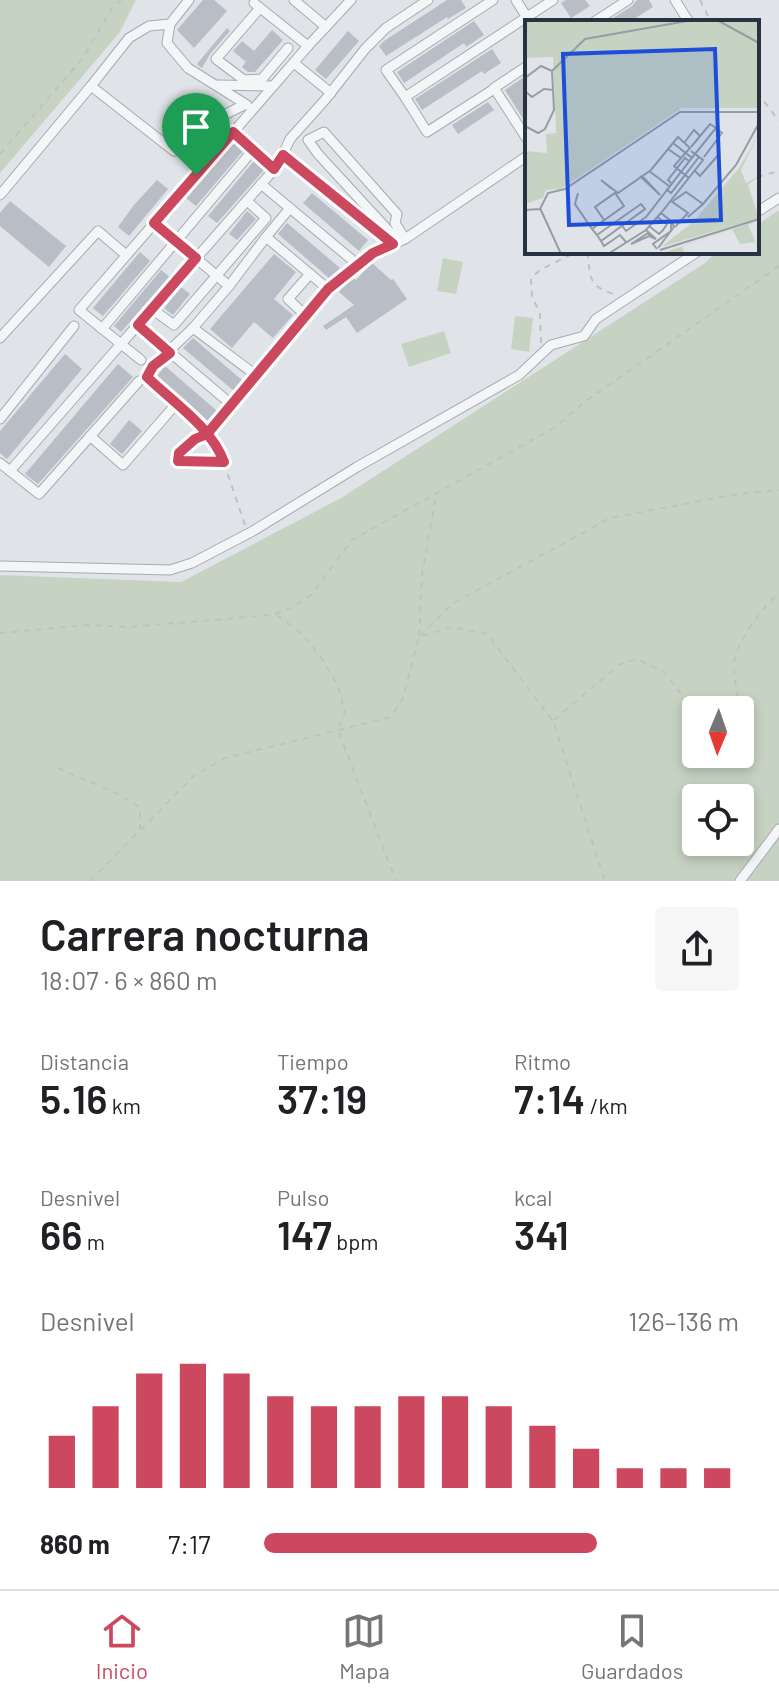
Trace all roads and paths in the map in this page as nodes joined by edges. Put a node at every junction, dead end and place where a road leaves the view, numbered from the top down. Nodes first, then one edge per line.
1 (121, 0) edge
2 (189, 0) edge
3 (294, 0) edge
4 (351, 0) edge
5 (428, 0) edge
6 (493, 0) edge
7 (516, 0) edge
8 (553, 0) edge
9 (628, 0) edge
10 (675, 0) edge
11 (700, 0) edge
12 (255, 3) edge
13 (528, 20) edge
14 (598, 20) edge
15 (688, 20) edge
16 (710, 20) edge
17 (525, 22) edge
18 (170, 24) junction
19 (326, 27) junction
20 (308, 46) junction
21 (288, 48) dead end
22 (294, 63) junction
23 (525, 67) edge
24 (215, 85) junction
25 (91, 86) junction
26 (273, 86) junction
27 (494, 89) junction
28 (331, 93) junction
29 (759, 95) edge
30 (405, 97) junction
31 (244, 105) junction
32 (256, 105) junction
33 (220, 121) dead end
34 (779, 121) edge
35 (233, 132) junction
36 (525, 136) edge
37 (253, 150) junction
38 (0, 154) edge
39 (283, 155) junction
40 (525, 157) edge
41 (274, 169) junction
42 (779, 171) edge
43 (759, 176) edge
44 (261, 184) junction
45 (0, 195) edge
46 (779, 198) edge
47 (247, 201) junction
48 (290, 208) junction
49 (759, 211) edge
50 (154, 223) junction
51 (266, 237) junction
52 (176, 241) junction
53 (399, 242) junction
54 (572, 254) edge
55 (587, 254) edge
56 (694, 254) edge
57 (126, 255) junction
58 (196, 258) junction
59 (357, 264) junction
60 (779, 266) edge
61 (310, 274) junction
62 (217, 275) junction
63 (229, 286) junction
64 (328, 289) junction
65 (622, 301) junction
66 (152, 309) junction
67 (306, 316) junction
68 (138, 325) junction
69 (74, 326) dead end
70 (193, 328) junction
71 (102, 329) junction
72 (0, 338) edge
73 (121, 344) junction
74 (170, 353) junction
75 (541, 353) junction
76 (141, 360) dead end
77 (257, 376) junction
78 (139, 381) dead end
79 (176, 404) junction
80 (232, 405) junction
81 (0, 419) edge
82 (207, 434) junction
83 (90, 436) junction
84 (224, 462) junction
85 (0, 463) edge
86 (10, 471) junction
87 (779, 490) edge
88 (437, 493) junction
89 (248, 534) junction
90 (0, 566) edge
91 (779, 594) edge
92 (275, 614) junction
93 (0, 633) edge
94 (419, 637) junction
95 (683, 696) edge
96 (738, 696) edge
97 (553, 721) junction
98 (338, 730) junction
99 (58, 768) dead end
100 (779, 829) edge
101 (141, 830) junction
102 (90, 881) edge
103 (396, 881) edge
104 (605, 881) edge
105 (740, 881) edge

1 - 38 path
2 - 18 street
3 - 19 street
4 - 19 street
5 - 28 street
6 - 30 street
7 - 13 street
8 - 13 street
9 - 14 street
10 - 15 street
11 - 16 path
12 - 20 street
12 - 21 street
17 - 30 street
18 - 24 street
18 - 25 street
19 - 20 street
20 - 22 street
22 - 26 street
22 - 28 street
23 - 27 street
24 - 26 street
24 - 31 street
25 - 31 street
25 - 45 street
26 - 32 street
27 - 30 street
27 - 36 street
28 - 39 street
29 - 34 path
31 - 32 street
32 - 33 street
32 - 35 street
35 - 37 street
35 - 50 street
37 - 41 street
37 - 52 street
39 - 41 street
39 - 53 street
40 - 53 street
41 - 44 street
42 - 43 path
44 - 47 street
44 - 48 street
46 - 49 street
47 - 58 street
47 - 62 street
48 - 51 street
48 - 59 street
50 - 52 street
50 - 57 street
51 - 61 street
51 - 63 street
52 - 58 street
52 - 71 street
53 - 53 street
53 - 59 street
54 - 75 path
55 - 65 path
56 - 65 street
57 - 71 street
57 - 72 street
58 - 62 street
58 - 66 street
59 - 64 street
60 - 88 path
61 - 64 street
61 - 67 street
62 - 63 street
62 - 66 street
63 - 70 street
64 - 67 street
65 - 75 street
66 - 68 street
67 - 77 street
68 - 73 street
68 - 74 street
69 - 81 street
70 - 74 street
70 - 77 street
71 - 73 street
73 - 76 street
73 - 86 street
74 - 79 street
74 - 80 street
75 - 89 street
77 - 80 street
78 - 83 street
79 - 82 street
79 - 83 street
80 - 82 street
82 - 84 path
82 - 84 path
83 - 86 street
84 - 89 path
85 - 86 street
87 - 94 path
88 - 92 path
88 - 94 path
89 - 90 street
91 - 96 path
92 - 93 path
92 - 98 path
94 - 97 path
94 - 98 path
95 - 97 path
97 - 104 path
98 - 101 path
98 - 103 path
99 - 101 path
100 - 105 street
101 - 102 path

